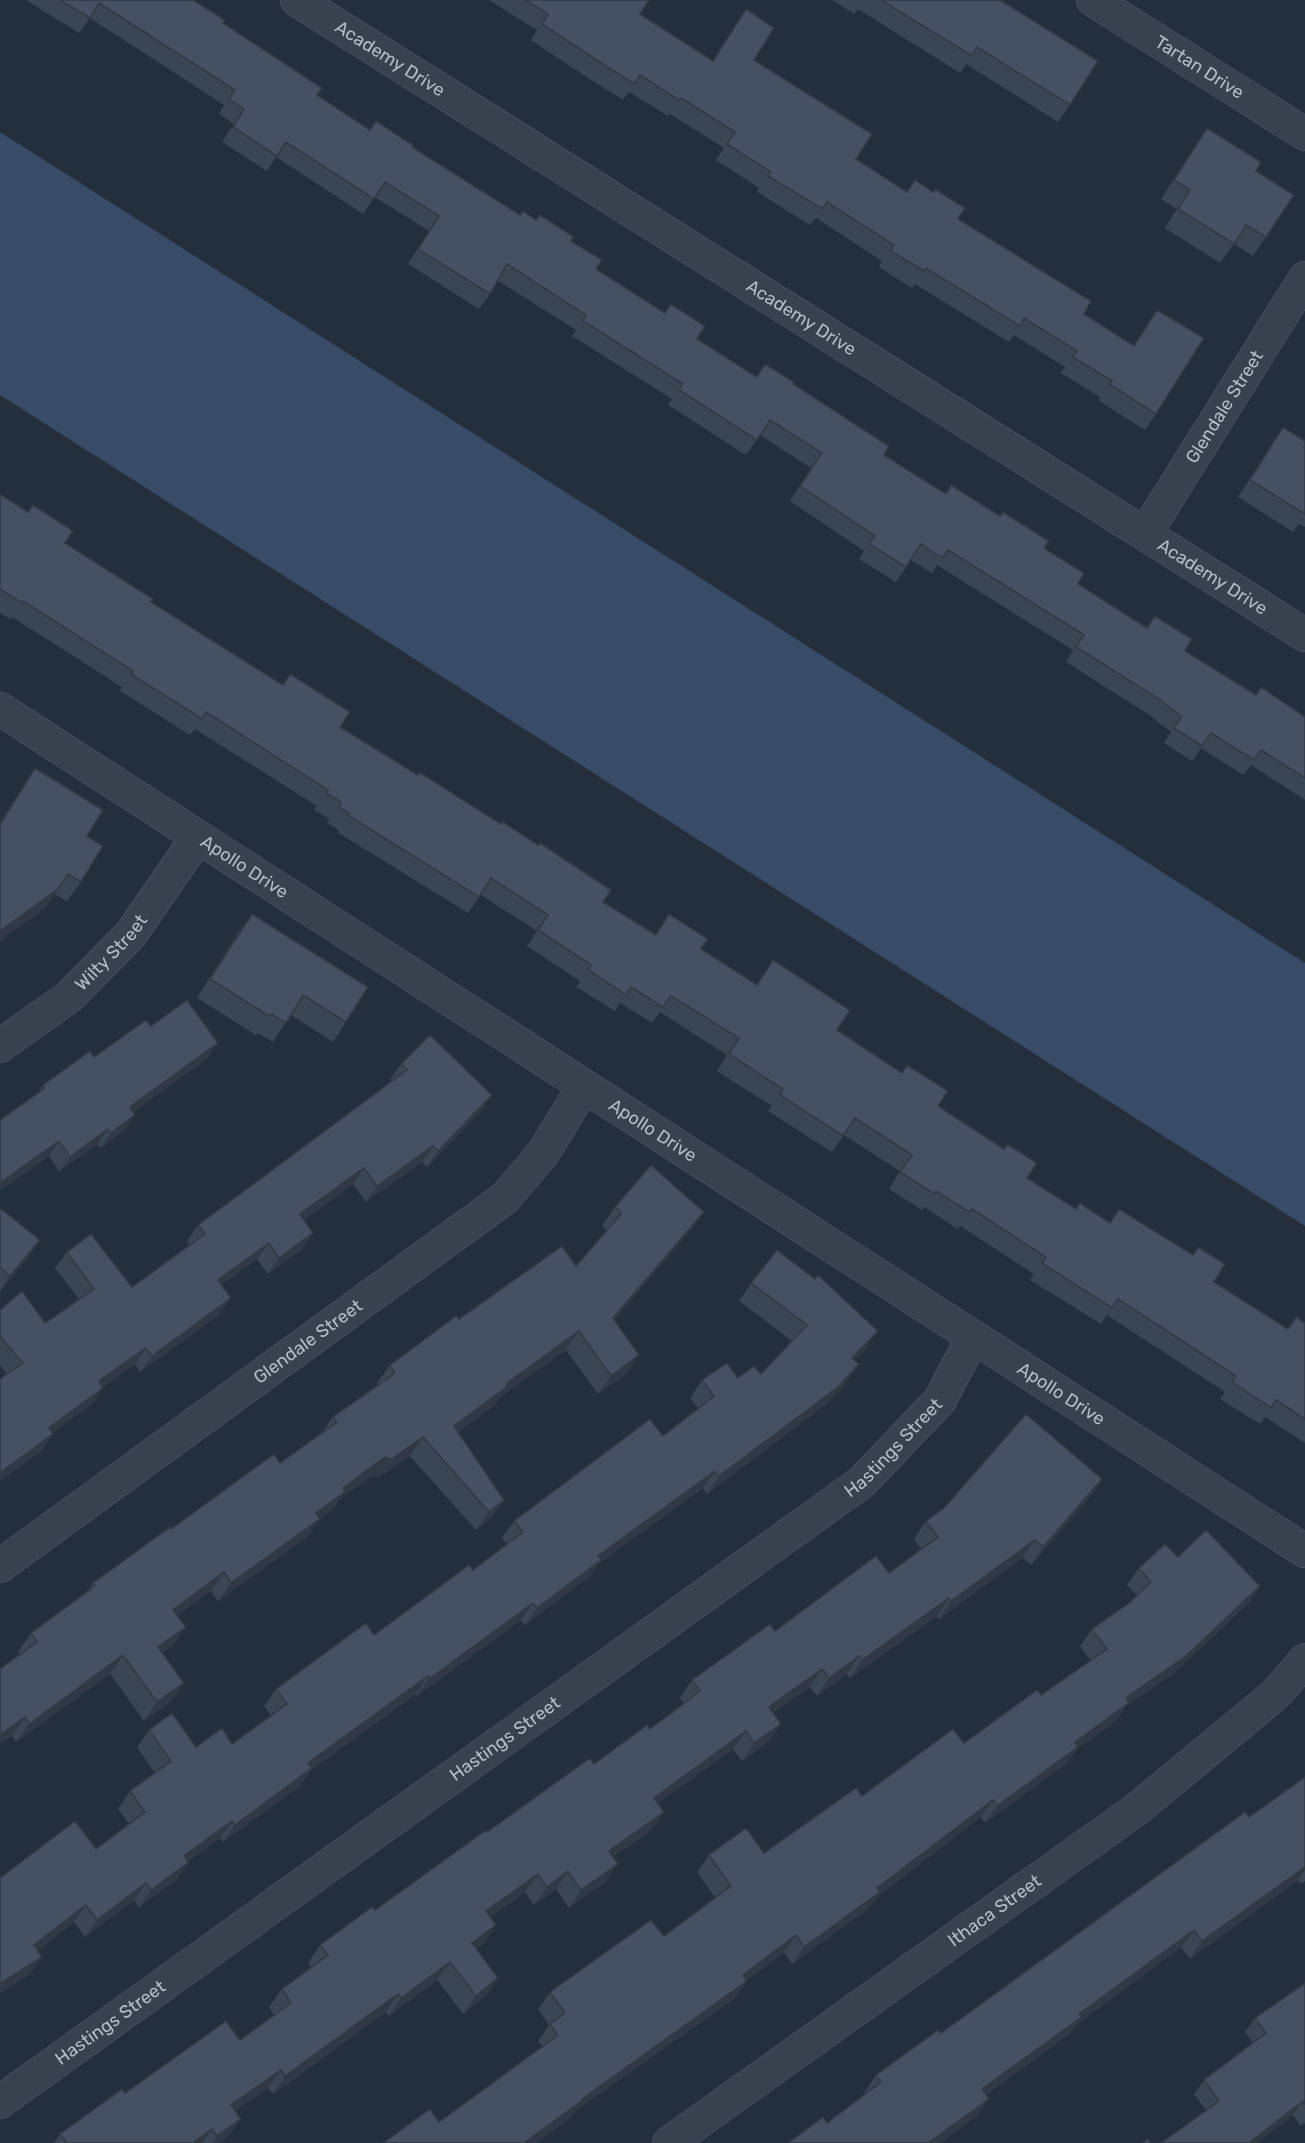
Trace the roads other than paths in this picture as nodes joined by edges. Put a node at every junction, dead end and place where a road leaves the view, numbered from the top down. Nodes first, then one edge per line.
1 (297, 0) edge
2 (1093, 0) edge
3 (1305, 134) edge
4 (1305, 278) edge
5 (1145, 534) junction
6 (1305, 635) edge
7 (0, 709) edge
8 (197, 838) junction
9 (0, 1046) edge
10 (584, 1086) junction
11 (974, 1337) junction
12 (1305, 1551) edge
13 (0, 1566) edge
14 (1305, 1660) edge
15 (0, 2102) edge
16 (669, 2143) edge

1 - 5 street, Academy Drive
2 - 3 street, Tartan Drive
4 - 5 street, Glendale Street
5 - 6 street, Academy Drive
7 - 8 street, Apollo Drive
8 - 9 street, Wilty Street
8 - 10 street, Apollo Drive
10 - 11 street, Apollo Drive
10 - 13 street, Glendale Street
11 - 12 street, Apollo Drive
11 - 15 street, Hastings Street
14 - 16 street, Ithaca Street

